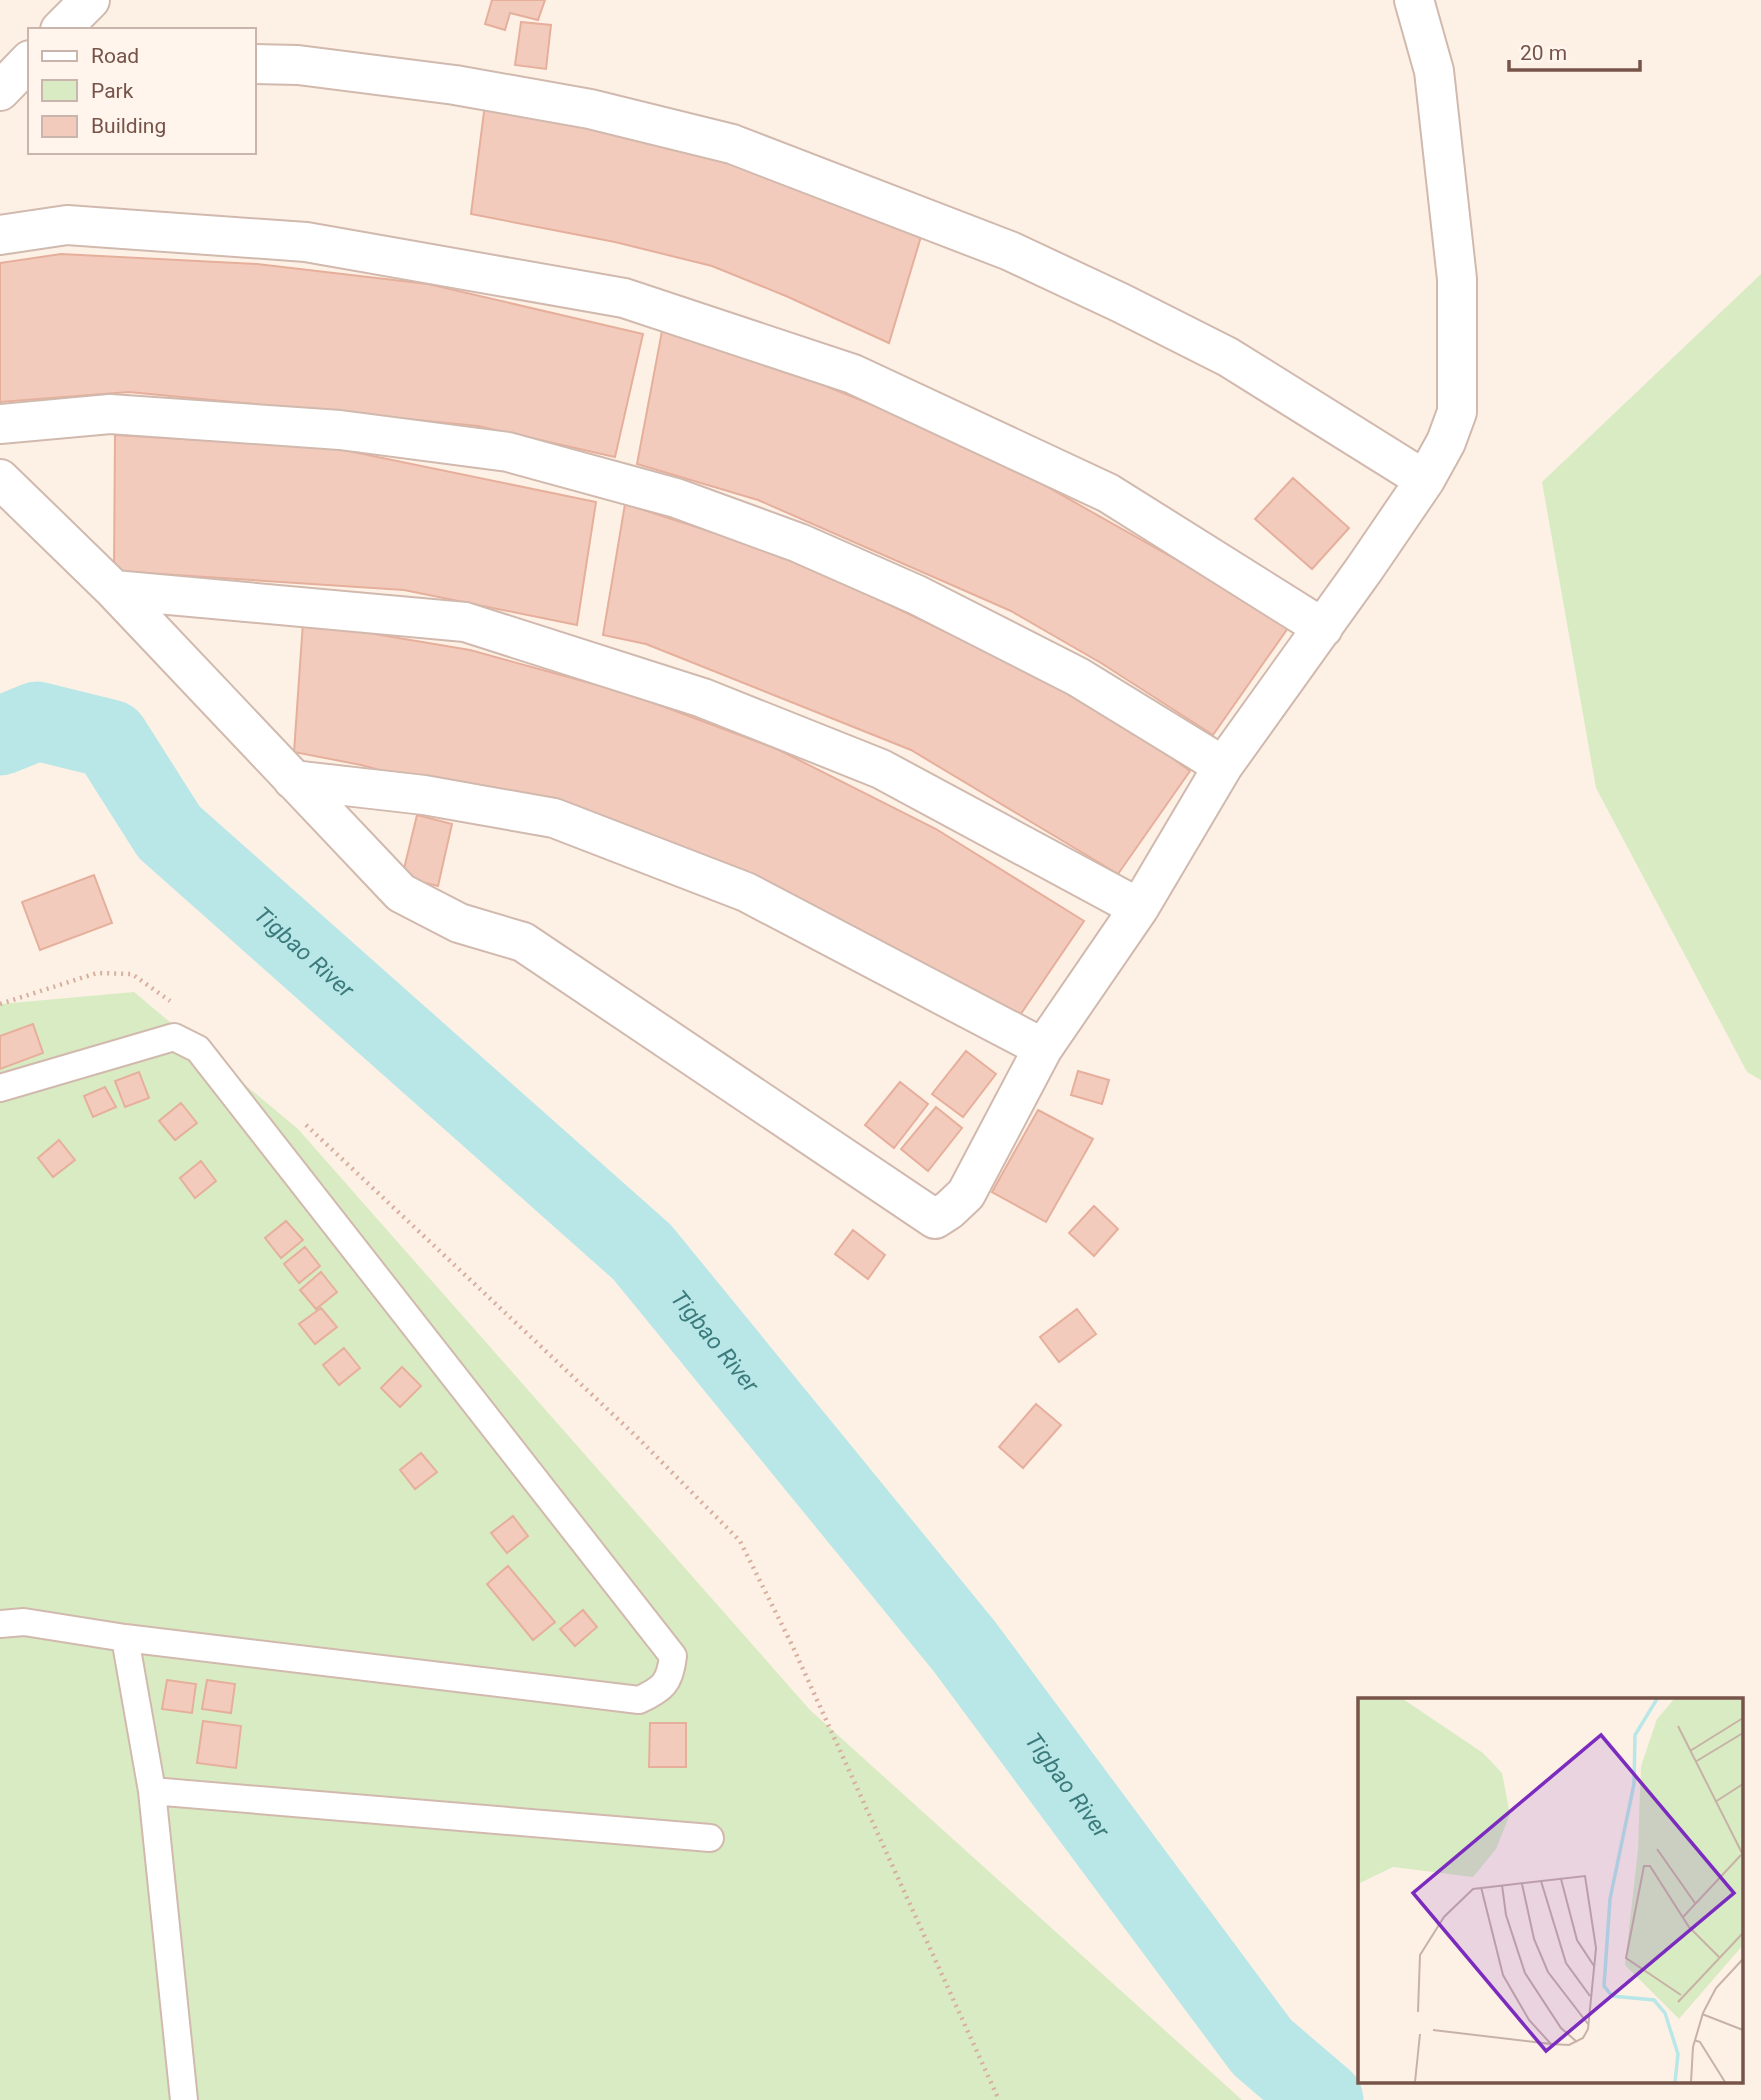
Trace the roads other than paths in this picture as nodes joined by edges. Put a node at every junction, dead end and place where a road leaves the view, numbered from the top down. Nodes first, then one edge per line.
1 (90, 0) edge
2 (1413, 0) edge
3 (62, 28) edge
4 (256, 64) edge
5 (0, 236) edge
6 (0, 424) edge
7 (0, 480) edge
8 (1425, 480) junction
9 (114, 590) junction
10 (1323, 628) junction
11 (1223, 766) junction
12 (293, 780) junction
13 (1139, 908) junction
14 (1043, 1048) junction
15 (0, 1088) edge
16 (0, 1624) edge
17 (125, 1638) junction
18 (152, 1791) junction
19 (710, 1838) dead end
20 (184, 2100) edge

1 - 3 street
2 - 8 street
4 - 8 street
5 - 10 street
6 - 11 street
7 - 9 street
8 - 10 street
9 - 12 street
9 - 13 street
10 - 11 street
11 - 13 street
12 - 14 street
12 - 14 street
13 - 14 street
15 - 17 lane
16 - 17 lane
17 - 18 lane
18 - 19 lane
18 - 20 lane

